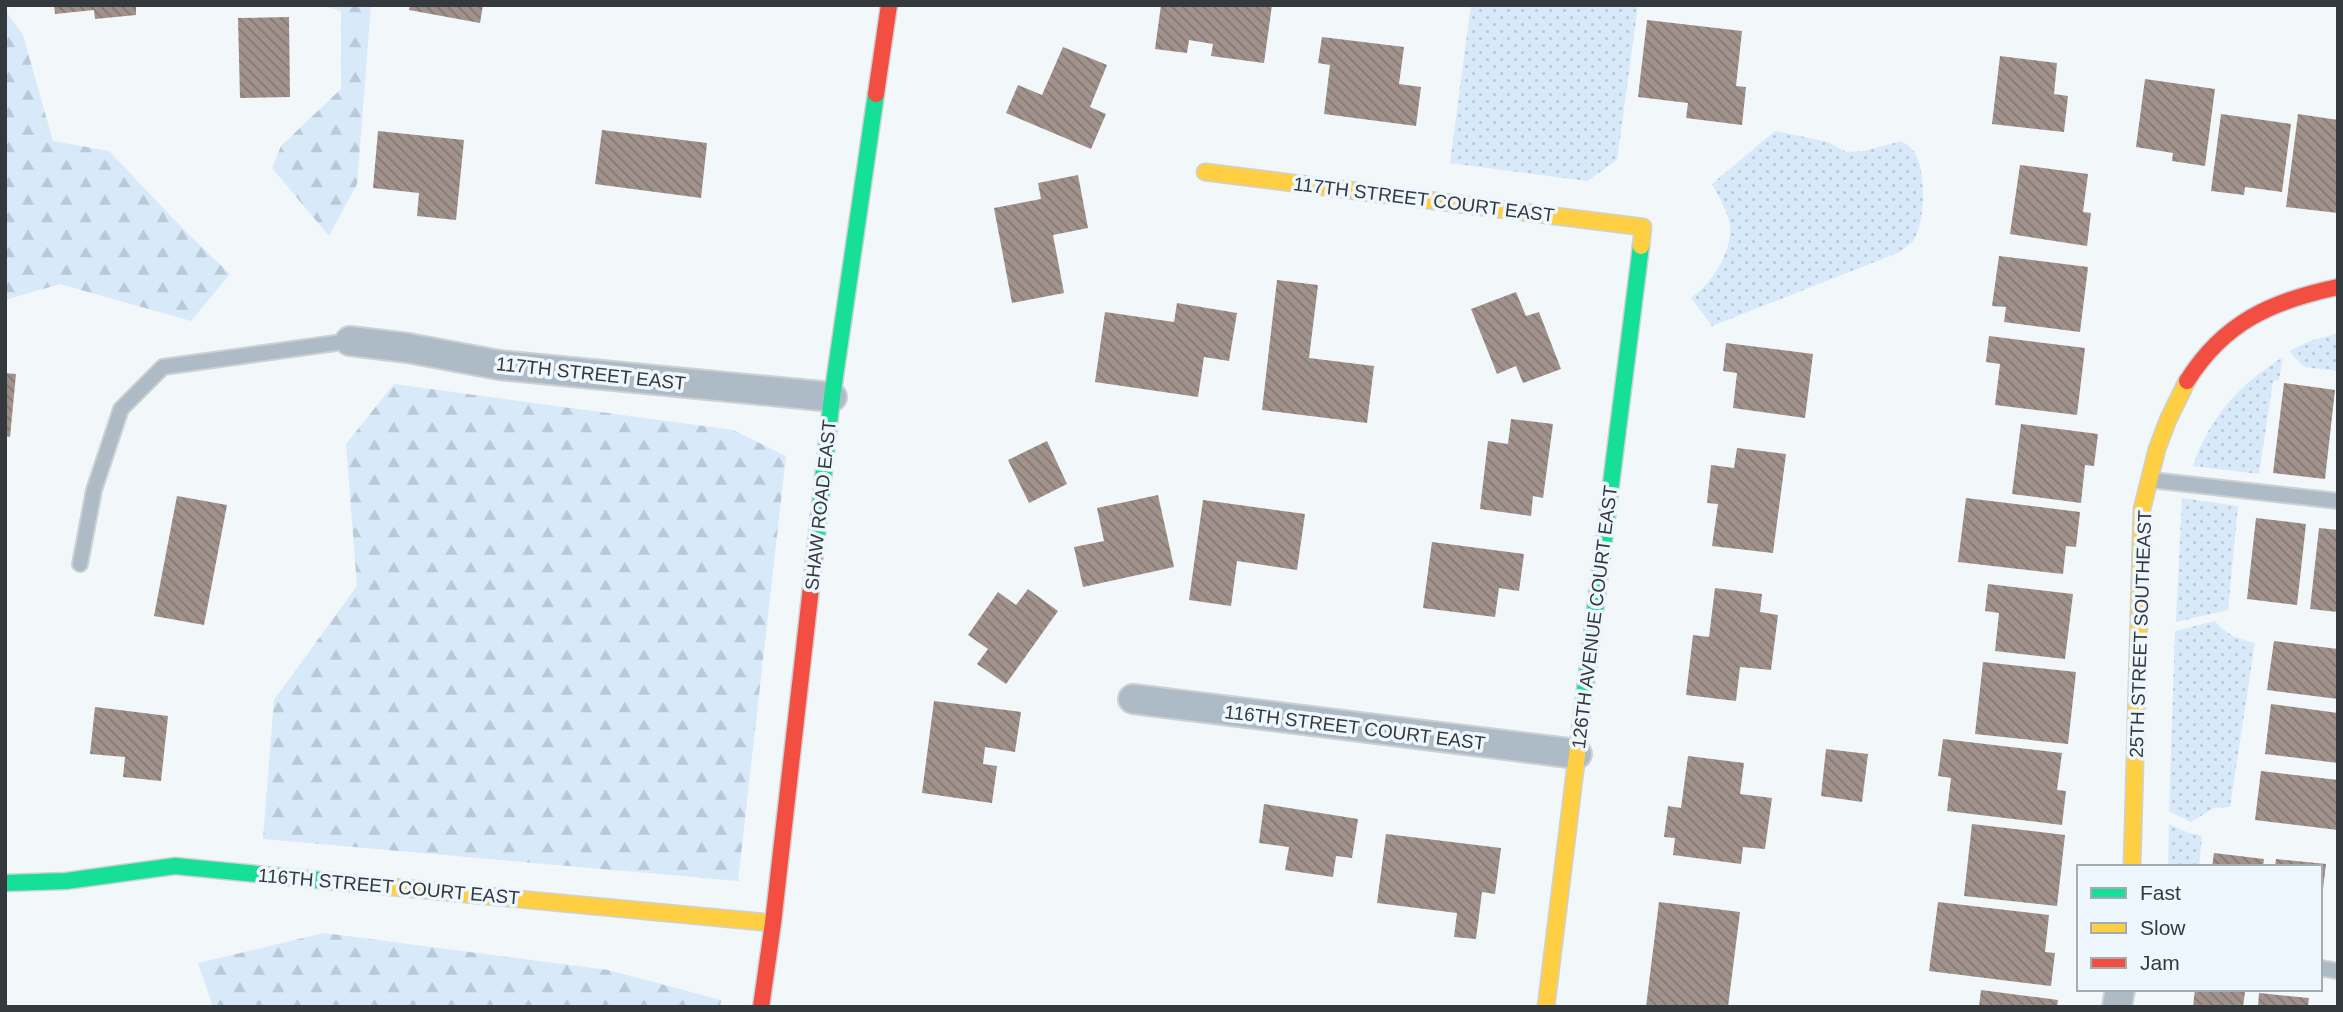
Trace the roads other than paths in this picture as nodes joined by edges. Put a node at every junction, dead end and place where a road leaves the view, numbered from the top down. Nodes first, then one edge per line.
1 (889, 5) edge
2 (1205, 172) dead end
3 (1643, 226) joint
4 (2338, 287) edge
5 (350, 341) joint
6 (832, 397) junction
7 (2148, 480) junction
8 (2338, 501) edge
9 (80, 564) dead end
10 (1133, 699) dead end
11 (1577, 754) junction
12 (2132, 865) edge
13 (5, 883) edge
14 (773, 923) junction
15 (761, 1007) edge
16 (1546, 1007) edge

1 - 6 street, SHAW ROAD EAST
2 - 3 street, 117TH STREET COURT EAST
3 - 11 street, 126TH AVENUE COURT EAST
4 - 7 street, 25TH STREET SOUTHEAST
5 - 6 street, 117TH STREET EAST
5 - 9 lane
6 - 14 street, SHAW ROAD EAST
7 - 8 lane
7 - 12 street, 25TH STREET SOUTHEAST
10 - 11 street, 116TH STREET COURT EAST
11 - 16 street, 126TH AVENUE COURT EAST
13 - 14 street, 116TH STREET COURT EAST
14 - 15 street, SHAW ROAD EAST

